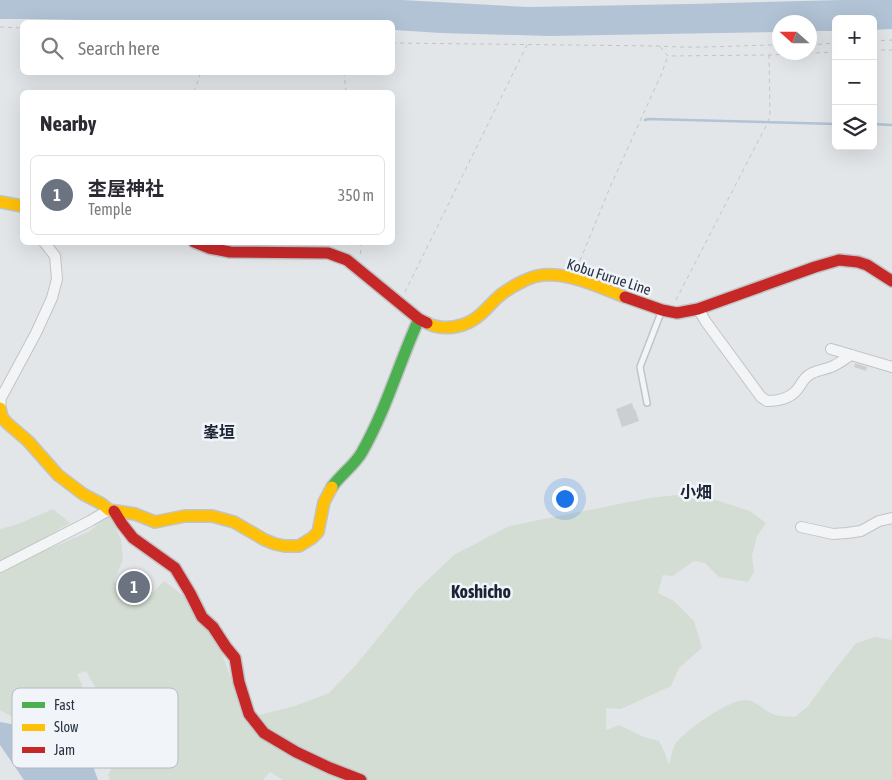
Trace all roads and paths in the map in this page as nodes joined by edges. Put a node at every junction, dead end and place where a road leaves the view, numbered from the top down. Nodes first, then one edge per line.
1 (0, 27) edge
2 (20, 28) edge
3 (892, 40) edge
4 (877, 41) edge
5 (395, 43) edge
6 (832, 43) edge
7 (817, 44) edge
8 (527, 45) junction
9 (772, 45) edge
10 (659, 46) junction
11 (877, 50) edge
12 (892, 50) edge
13 (832, 52) edge
14 (769, 55) junction
15 (668, 56) junction
16 (200, 75) edge
17 (344, 75) edge
18 (195, 90) edge
19 (346, 90) edge
20 (0, 202) edge
21 (20, 206) edge
22 (46, 245) edge
23 (202, 245) edge
24 (573, 278) junction
25 (892, 281) edge
26 (400, 304) junction
27 (698, 309) junction
28 (666, 311) junction
29 (419, 319) junction
30 (832, 349) dead end
31 (852, 355) junction
32 (892, 367) edge
33 (647, 403) dead end
34 (0, 407) edge
35 (112, 510) junction
36 (892, 518) edge
37 (801, 526) dead end
38 (0, 567) edge
39 (347, 777) edge
40 (361, 780) edge

1 - 2 path
3 - 4 path
5 - 8 path
6 - 7 path
8 - 10 path
8 - 26 path
9 - 10 path
10 - 15 path
11 - 12 path
13 - 14 path
14 - 15 path
14 - 28 path
15 - 24 path
16 - 18 path
17 - 19 path
20 - 21 street
22 - 34 street
23 - 26 street, Kobu Furue Line
24 - 28 street, Kobu Furue Line
24 - 29 street, Kobu Furue Line
25 - 27 street, Kobu Furue Line
26 - 29 street, Kobu Furue Line
27 - 28 street, Kobu Furue Line
27 - 31 street
28 - 33 lane
29 - 35 street
30 - 31 street
31 - 32 street
34 - 35 street
35 - 38 street
35 - 39 street
36 - 37 street
39 - 40 street

